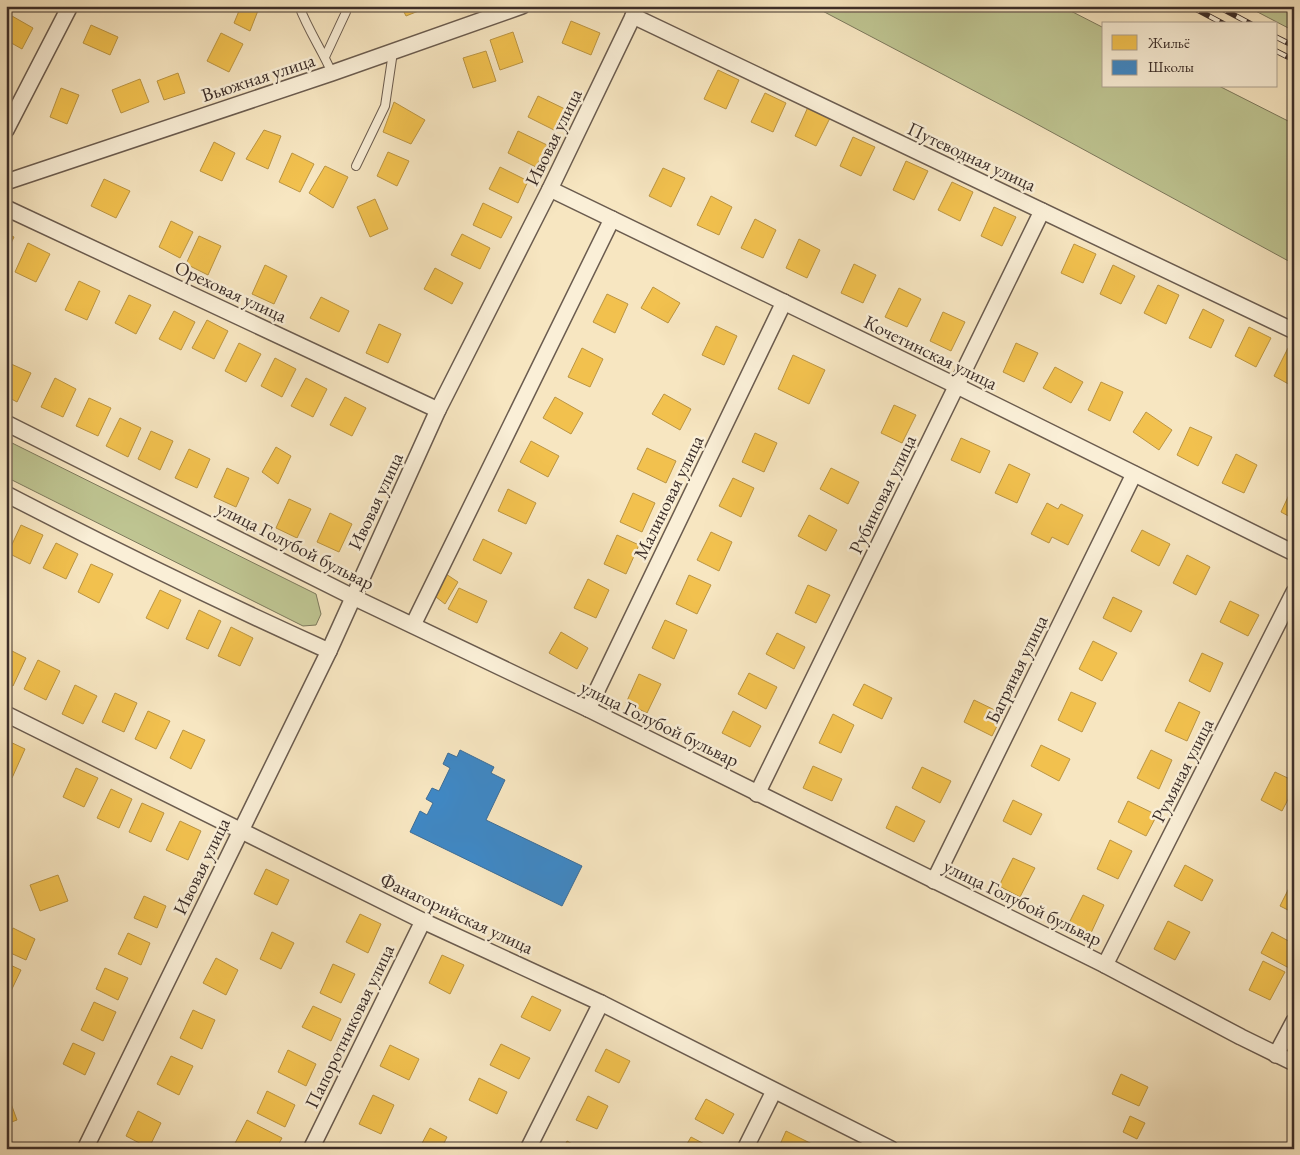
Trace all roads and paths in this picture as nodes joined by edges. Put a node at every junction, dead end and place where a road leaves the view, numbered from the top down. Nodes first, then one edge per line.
1 (70, 6) edge
2 (299, 6) edge
3 (522, 6) edge
4 (636, 11) edge
5 (346, 12) dead end
6 (393, 52) junction
7 (325, 58) junction
8 (332, 73) junction
9 (6, 130) edge
10 (356, 166) dead end
11 (6, 182) edge
12 (550, 189) junction
13 (6, 208) edge
14 (1042, 211) junction
15 (612, 219) junction
16 (784, 302) junction
17 (1294, 331) edge
18 (957, 386) junction
19 (438, 410) junction
20 (6, 423) edge
21 (1134, 474) junction
22 (6, 494) edge
23 (1294, 552) edge
24 (1294, 592) edge
25 (353, 597) junction
26 (414, 625) junction
27 (329, 651) junction
28 (588, 710) junction
29 (6, 714) edge
30 (757, 794) junction
31 (242, 830) junction
32 (934, 881) junction
33 (423, 921) junction
34 (1105, 965) junction
35 (601, 1003) junction
36 (1294, 1021) edge
37 (1276, 1055) junction
38 (1294, 1062) edge
39 (774, 1091) junction
40 (85, 1149) edge
41 (311, 1149) edge
42 (528, 1149) edge
43 (745, 1149) edge
44 (891, 1149) edge

1 - 9 street
2 - 7 lane
3 - 6 street, Вьюжная улица
4 - 12 street, Ивовая улица
4 - 14 street, Путеводная улица
5 - 7 lane
6 - 8 street, Вьюжная улица
6 - 10 lane
7 - 8 lane
8 - 11 street, Вьюжная улица
12 - 15 street, Кочетинская улица
12 - 19 street, Ивовая улица
13 - 19 street, Ореховая улица
14 - 17 street, Путеводная улица
14 - 18 street, Рубиновая улица
15 - 16 street, Кочетинская улица
15 - 26 street
16 - 18 street, Кочетинская улица
16 - 28 street, Малиновая улица
18 - 21 street, Кочетинская улица
18 - 30 street, Рубиновая улица
19 - 25 street, Ивовая улица
20 - 25 street, улица Голубой бульвар
21 - 23 street, Кочетинская улица
21 - 32 street, Багряная улица
22 - 27 street
24 - 34 street, Румяная улица
25 - 26 street, улица Голубой бульвар
25 - 27 street, Ивовая улица
26 - 28 street, улица Голубой бульвар
27 - 31 street, Ивовая улица
28 - 30 street, улица Голубой бульвар
29 - 31 street, Фанагорийская улица
30 - 32 street, улица Голубой бульвар
31 - 33 street, Фанагорийская улица
31 - 40 street, Ивовая улица
32 - 34 street, улица Голубой бульвар
33 - 35 street, Фанагорийская улица
33 - 41 street, Папоротниковая улица
34 - 37 street, улица Голубой бульвар
35 - 39 street, Фанагорийская улица
35 - 42 street
36 - 37 street
37 - 38 street, улица Голубой бульвар
39 - 43 street
39 - 44 street, Фанагорийская улица

